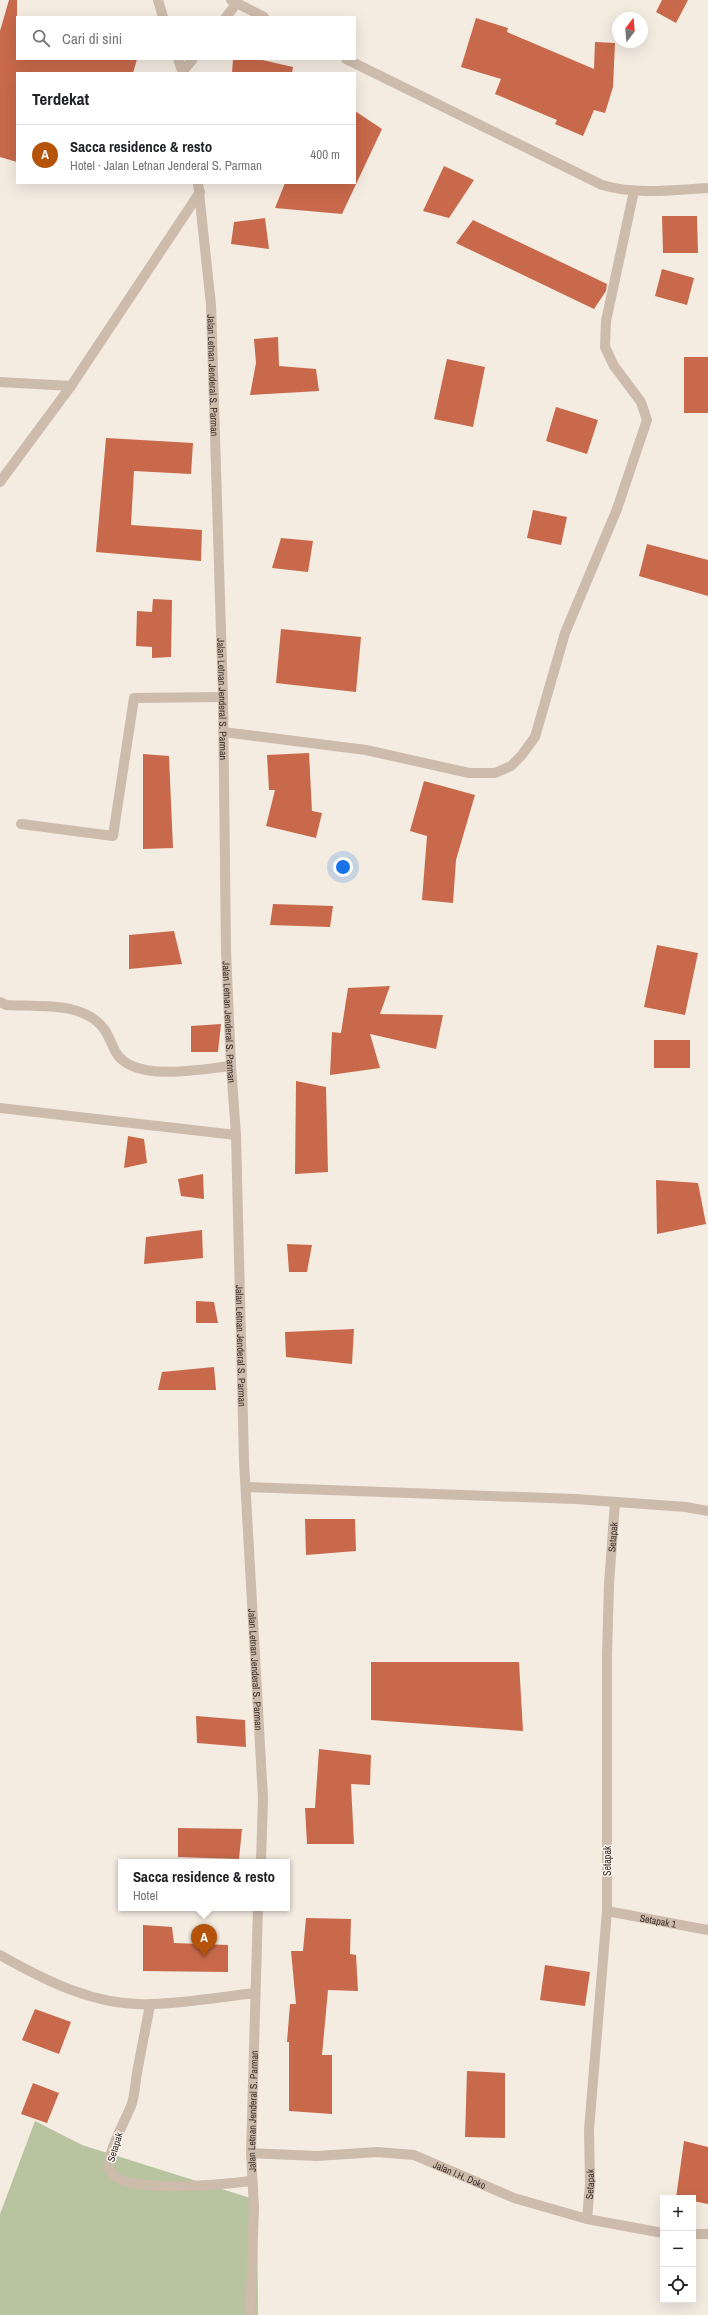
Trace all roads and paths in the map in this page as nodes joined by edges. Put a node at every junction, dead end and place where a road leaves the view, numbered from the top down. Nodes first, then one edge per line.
1 (158, 0) edge
2 (234, 1) edge
3 (164, 16) edge
4 (226, 16) edge
5 (262, 16) edge
6 (178, 60) edge
7 (192, 60) edge
8 (348, 60) edge
9 (183, 72) edge
10 (199, 187) edge
11 (708, 188) edge
12 (634, 191) junction
13 (0, 382) edge
14 (70, 386) junction
15 (0, 482) edge
16 (222, 697) junction
17 (223, 732) junction
18 (21, 824) dead end
19 (0, 1002) edge
20 (231, 1066) junction
21 (0, 1108) edge
22 (236, 1135) junction
23 (246, 1487) junction
24 (615, 1502) junction
25 (708, 1511) edge
26 (260, 1859) edge
27 (258, 1911) edge
28 (607, 1911) junction
29 (708, 1930) edge
30 (0, 1956) edge
31 (254, 1993) junction
32 (150, 2005) junction
33 (251, 2153) junction
34 (251, 2181) junction
35 (587, 2218) junction
36 (660, 2232) edge
37 (696, 2234) edge
38 (708, 2234) edge
39 (250, 2315) edge

1 - 3 street
2 - 4 street
2 - 5 street
6 - 9 street
7 - 9 street
8 - 12 street
10 - 14 street
10 - 16 street, Jalan Letnan Jenderal S. Parman
11 - 12 street
12 - 17 street
13 - 14 street
14 - 15 street
16 - 17 street, Jalan Letnan Jenderal S. Parman
16 - 18 street
17 - 20 street, Jalan Letnan Jenderal S. Parman
19 - 20 street
20 - 22 street, Jalan Letnan Jenderal S. Parman
21 - 22 street
22 - 23 street, Jalan Letnan Jenderal S. Parman
23 - 24 street
23 - 26 street, Jalan Letnan Jenderal S. Parman
24 - 25 street
24 - 28 street, Setapak
27 - 31 street, Jalan Letnan Jenderal S. Parman
28 - 29 street, Setapak 1
28 - 35 street, Setapak
30 - 32 street
31 - 32 street
31 - 33 street, Jalan Letnan Jenderal S. Parman
32 - 34 street, Setapak
33 - 34 street, Jalan Letnan Jenderal S. Parman
33 - 35 street, Jalan I.H. Doko
34 - 39 street, Jalan Letnan Jenderal S. Parman
35 - 36 street, Jalan I.H. Doko
37 - 38 street

